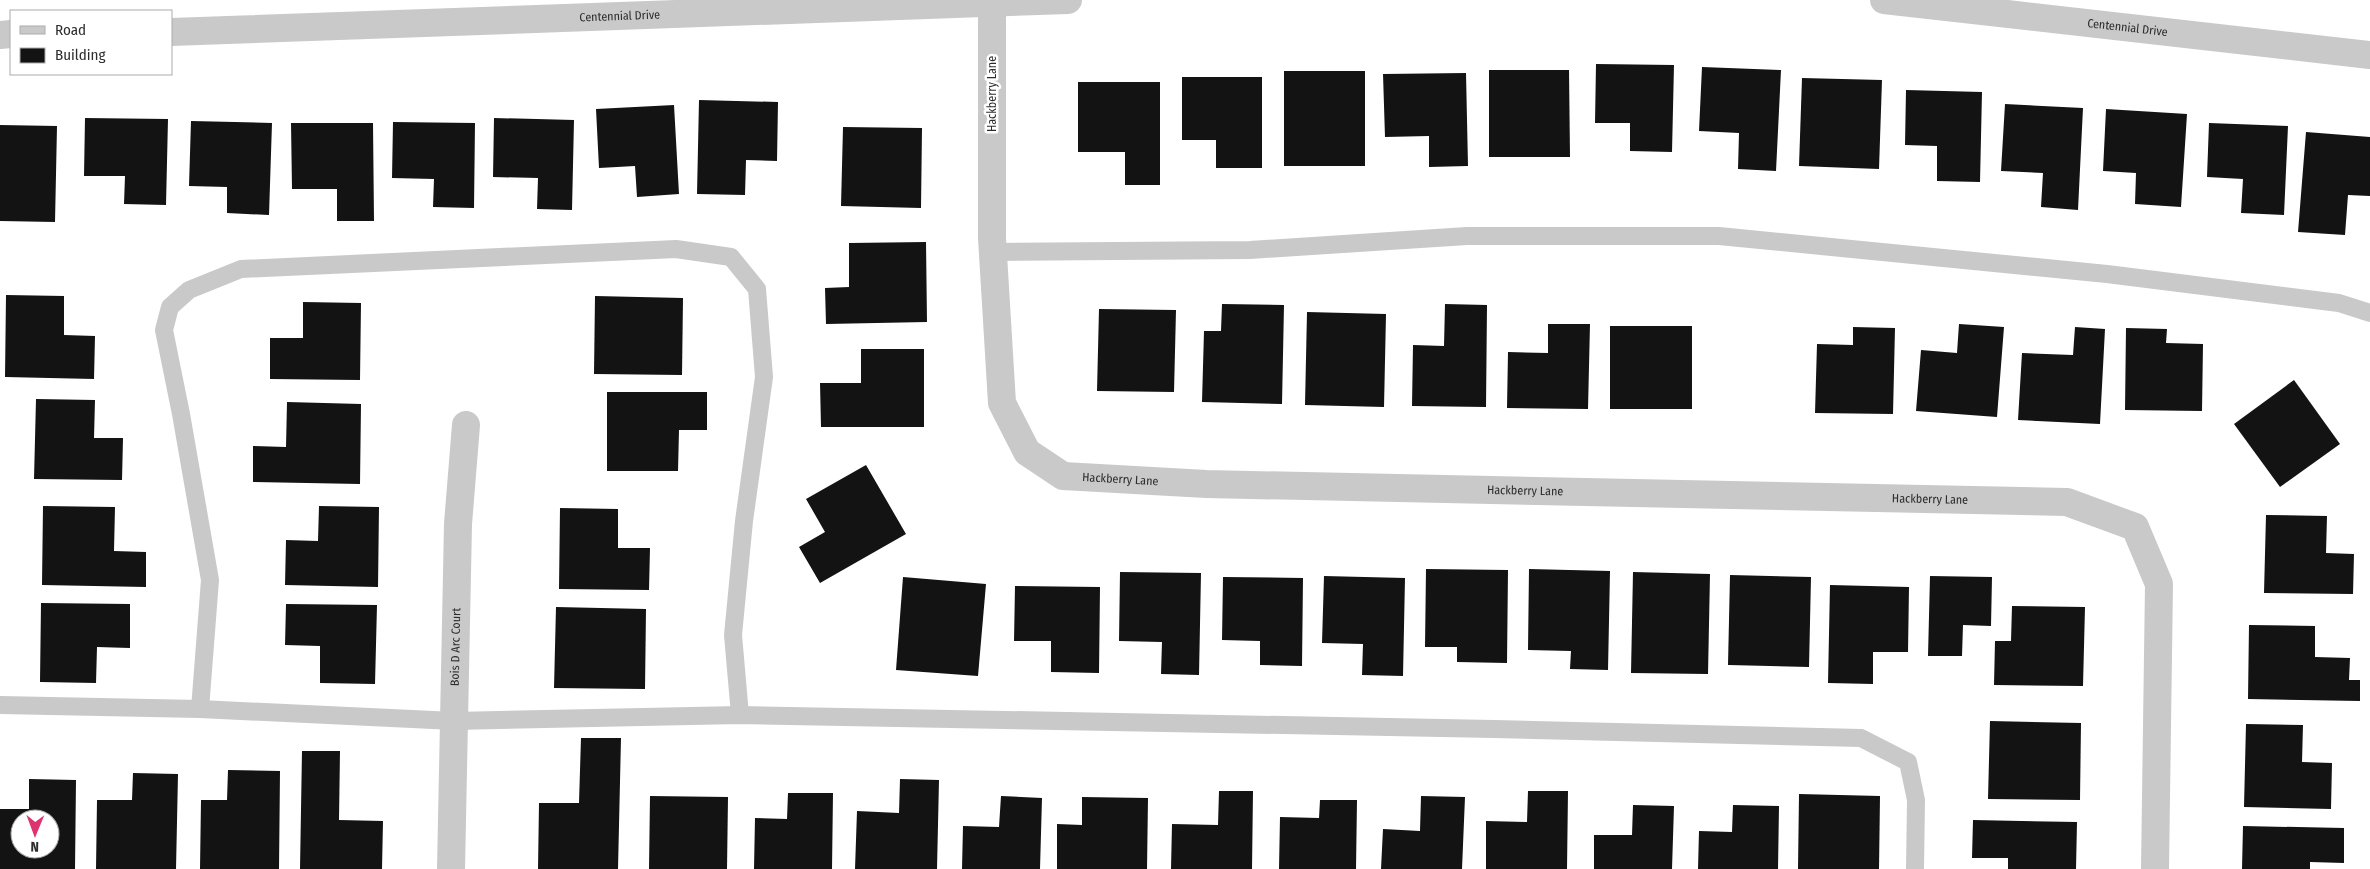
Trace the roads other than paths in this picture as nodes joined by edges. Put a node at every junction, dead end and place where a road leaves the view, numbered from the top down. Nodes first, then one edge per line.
1 (1068, 0) edge
2 (1884, 0) edge
3 (992, 3) junction
4 (636, 8) edge
5 (172, 32) edge
6 (2370, 55) edge
7 (993, 252) junction
8 (2370, 313) edge
9 (466, 425) dead end
10 (0, 705) edge
11 (200, 709) junction
12 (740, 715) junction
13 (454, 720) junction
14 (451, 869) edge
15 (1915, 869) edge
16 (2155, 869) edge

1 - 3 street, Centennial Drive
2 - 6 street, Centennial Drive
3 - 4 street, Centennial Drive
3 - 7 street, Hackberry Lane
4 - 5 street, Centennial Drive
7 - 8 lane
7 - 16 street, Hackberry Lane
9 - 13 street, Bois D Arc Court
10 - 11 lane
11 - 12 lane
11 - 13 lane
12 - 13 lane
12 - 15 lane
13 - 14 street, Bois D Arc Court

